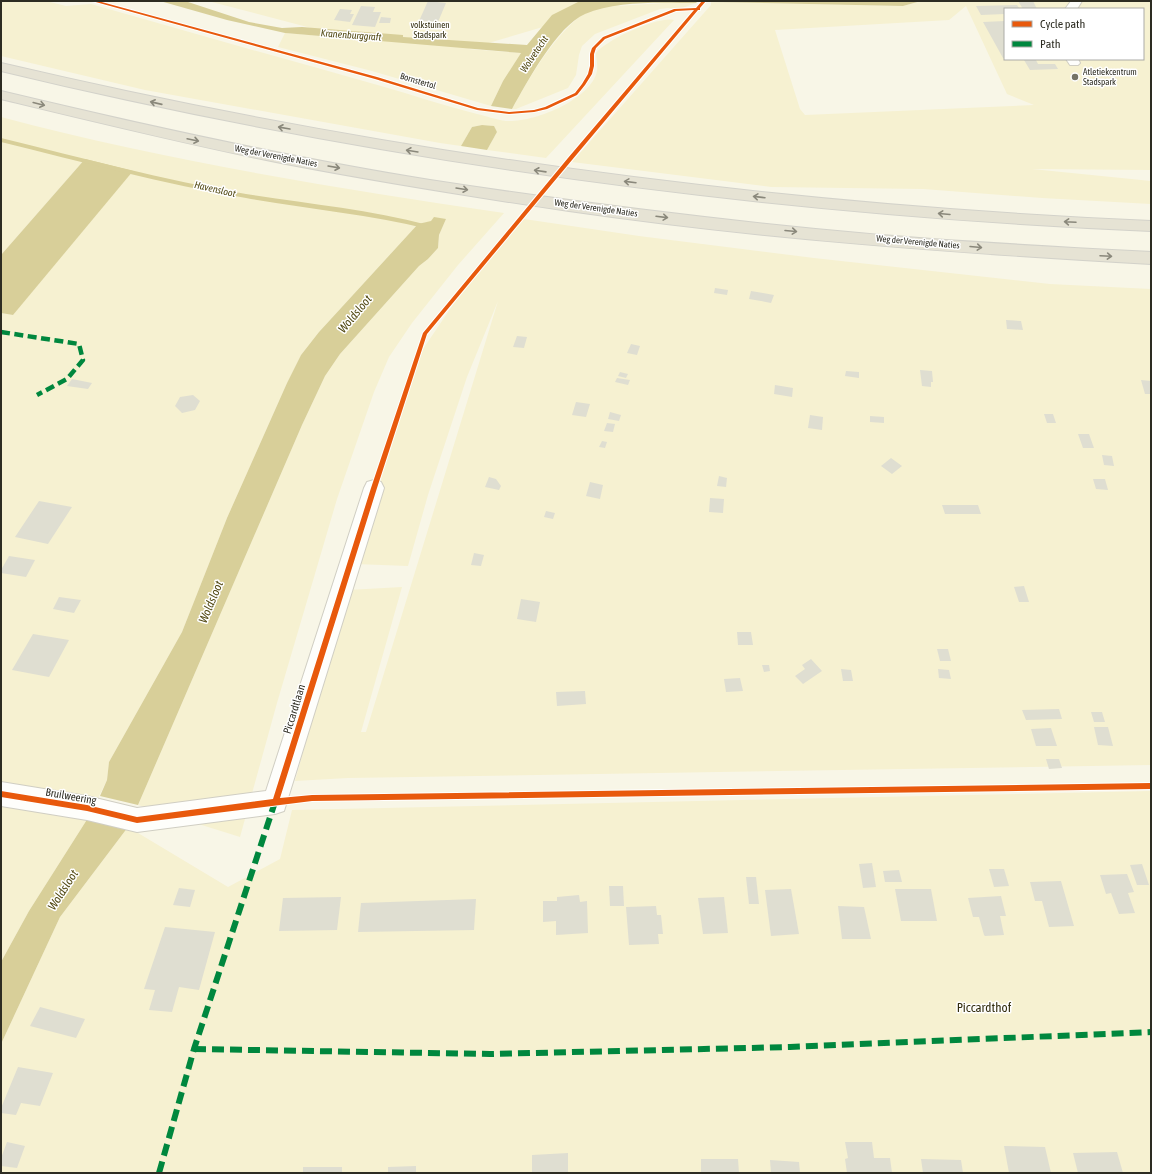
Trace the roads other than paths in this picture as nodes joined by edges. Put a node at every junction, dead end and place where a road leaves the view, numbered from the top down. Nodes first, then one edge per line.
1 (1, 67) edge
2 (1, 95) edge
3 (1151, 226) edge
4 (1151, 258) edge
5 (374, 488) dead end
6 (1, 794) edge
7 (137, 820) joint

3 -> 1 highway
2 -> 4 highway, Weg der Verenigde Naties
5 - 7 street, Piccardtlaan
6 - 7 street, Bruilweering

